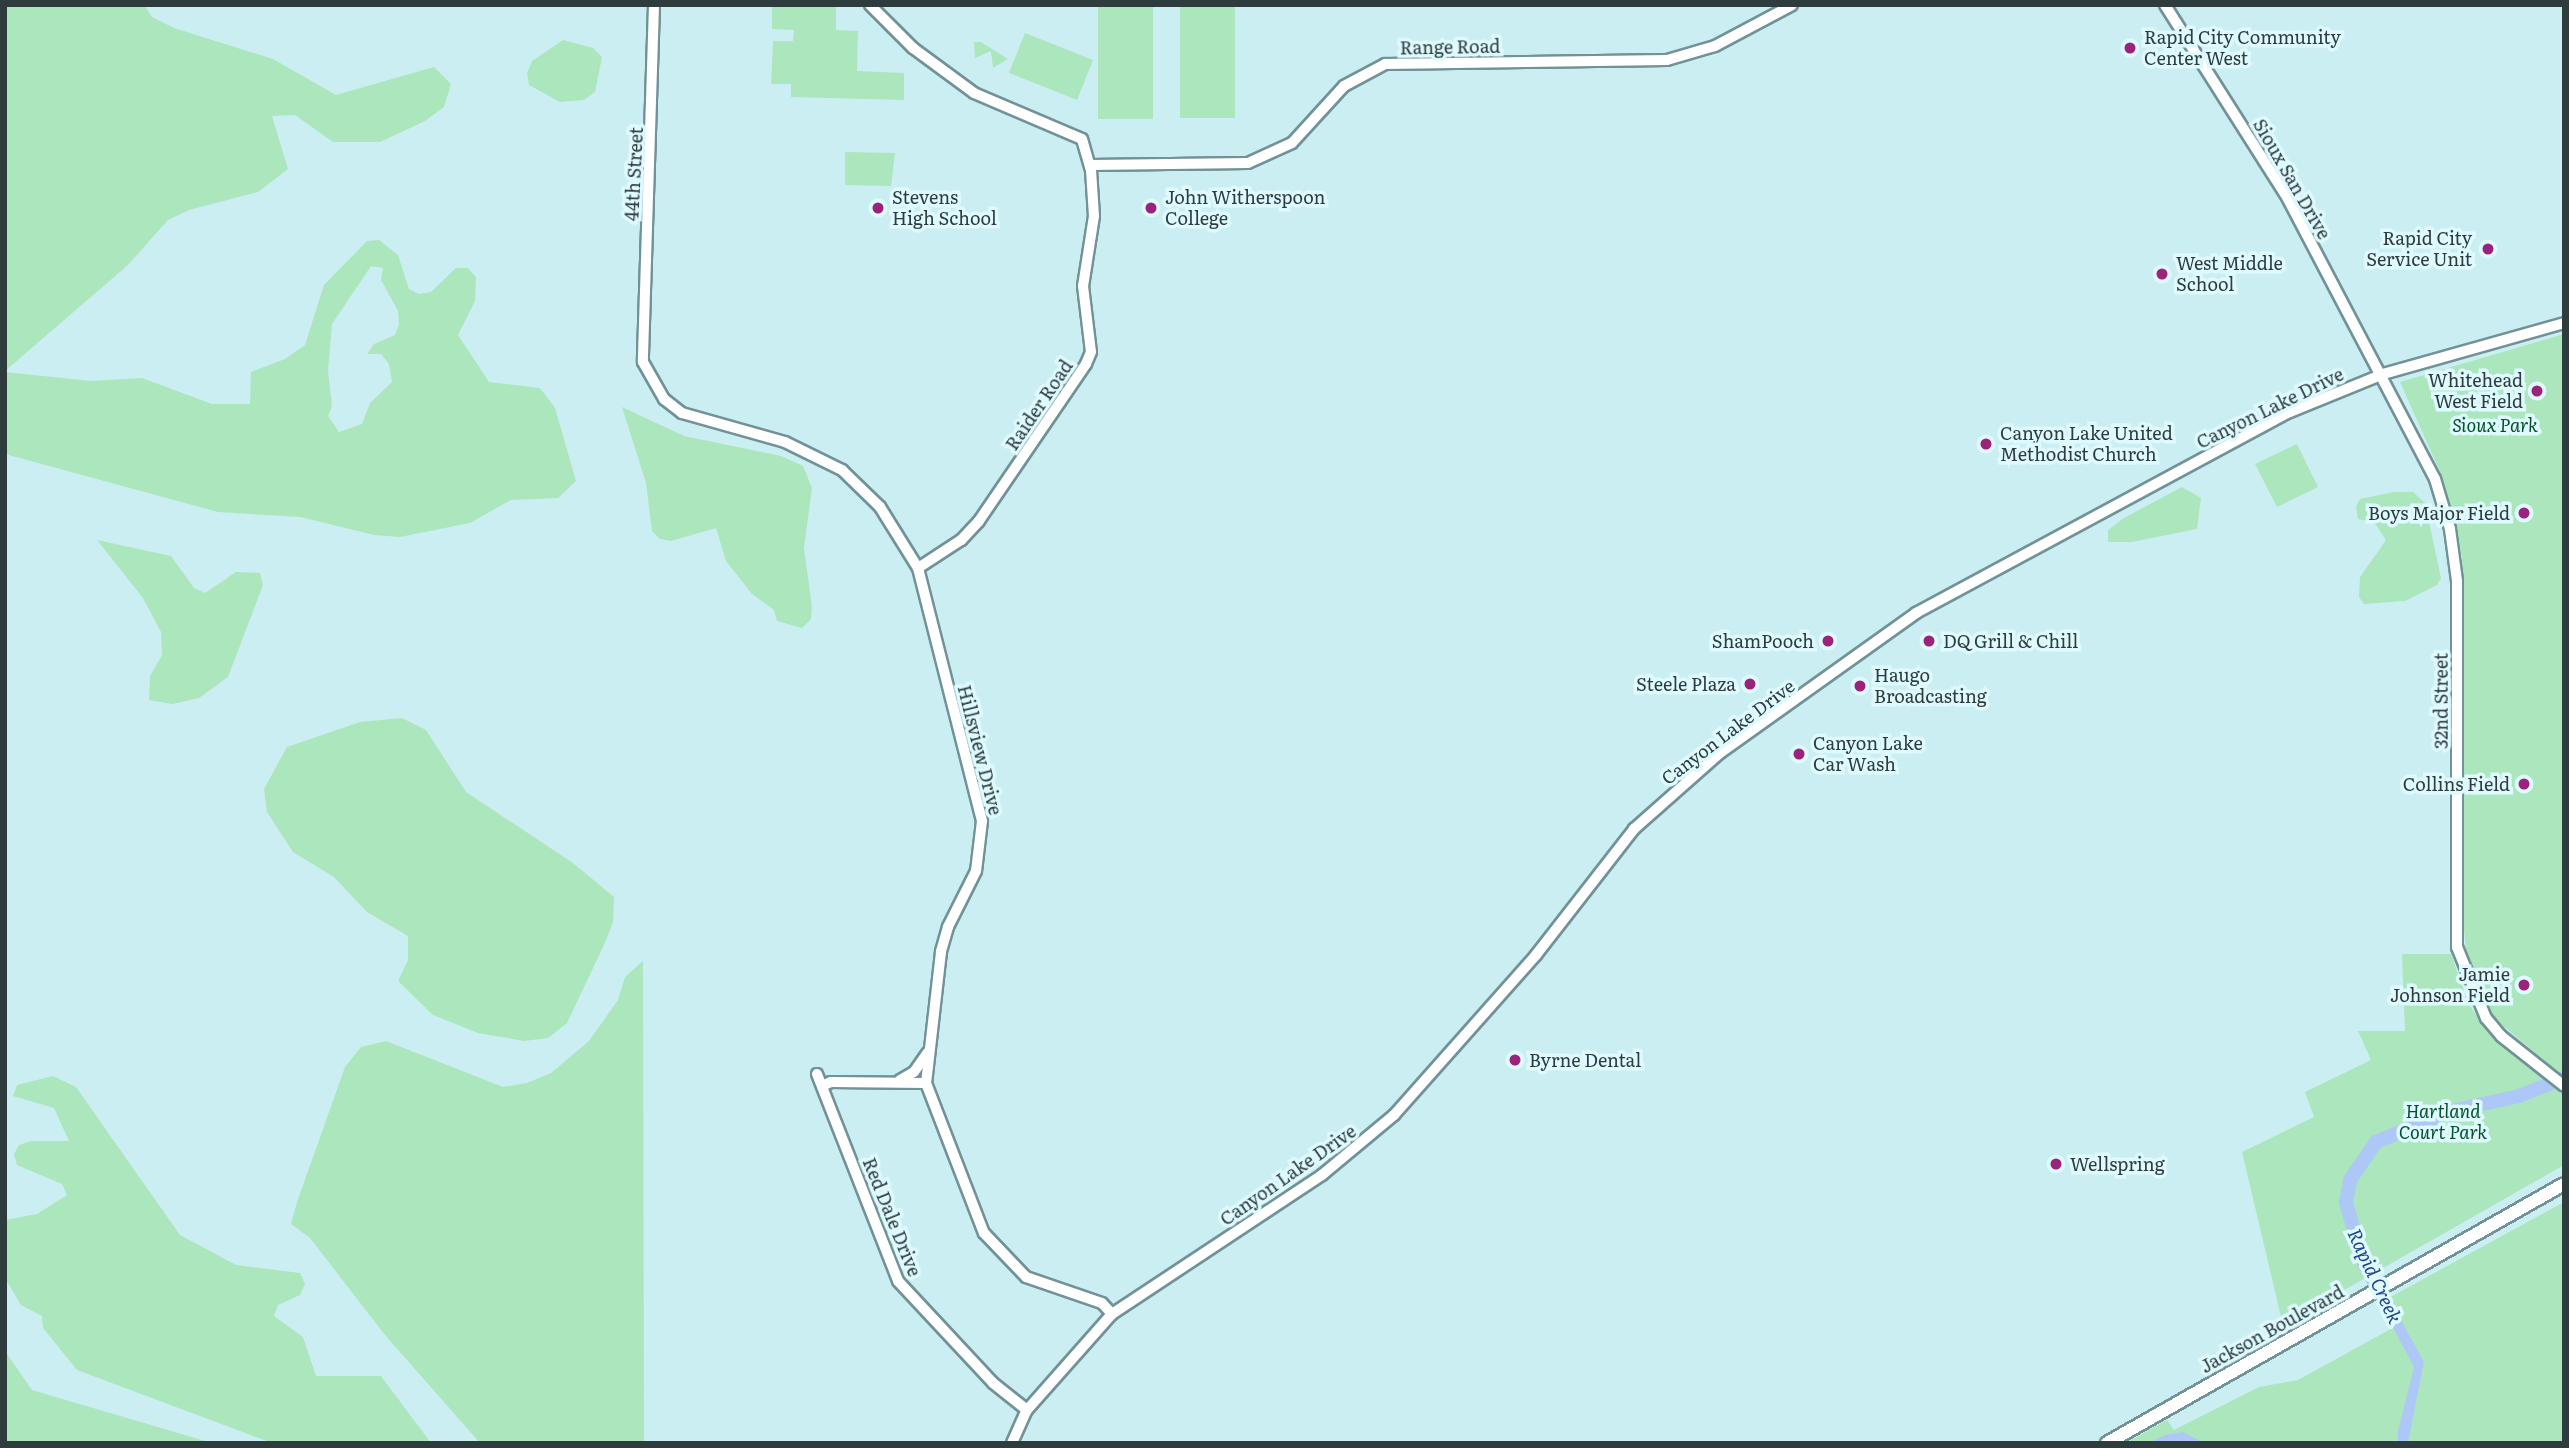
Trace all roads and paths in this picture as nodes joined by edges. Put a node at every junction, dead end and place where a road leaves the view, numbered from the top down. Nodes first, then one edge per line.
1 (654, 5) edge
2 (870, 5) edge
3 (1792, 5) edge
4 (2165, 5) edge
5 (1091, 164) junction
6 (2564, 323) edge
7 (640, 343) joint
8 (2383, 374) junction
9 (918, 568) junction
10 (932, 1039) junction
11 (817, 1074) dead end
12 (899, 1081) junction
13 (926, 1083) junction
14 (822, 1086) junction
15 (2564, 1086) edge
16 (2564, 1184) edge
17 (1112, 1314) junction
18 (1027, 1410) junction
19 (1012, 1443) edge
20 (2107, 1443) edge

1 - 7 street, 44th Street
2 - 5 street, Raider Road
3 - 5 street, Range Road
4 - 8 street, Sioux San Drive
5 - 9 street, Raider Road
6 - 8 street, Canyon Lake Drive
7 - 9 street, Hillsview Drive
8 - 15 street, 32nd Street
8 - 17 street, Canyon Lake Drive
9 - 10 street, Hillsview Drive
10 - 12 street
10 - 13 street, Hillsview Drive
11 - 14 street, Red Dale Drive
12 - 13 street
12 - 14 street
13 - 17 street, Hillsview Drive
14 - 18 street, Red Dale Drive
16 - 20 main road, Jackson Boulevard
17 - 18 street, Canyon Lake Drive
18 - 19 street, Canyon Lake Drive

